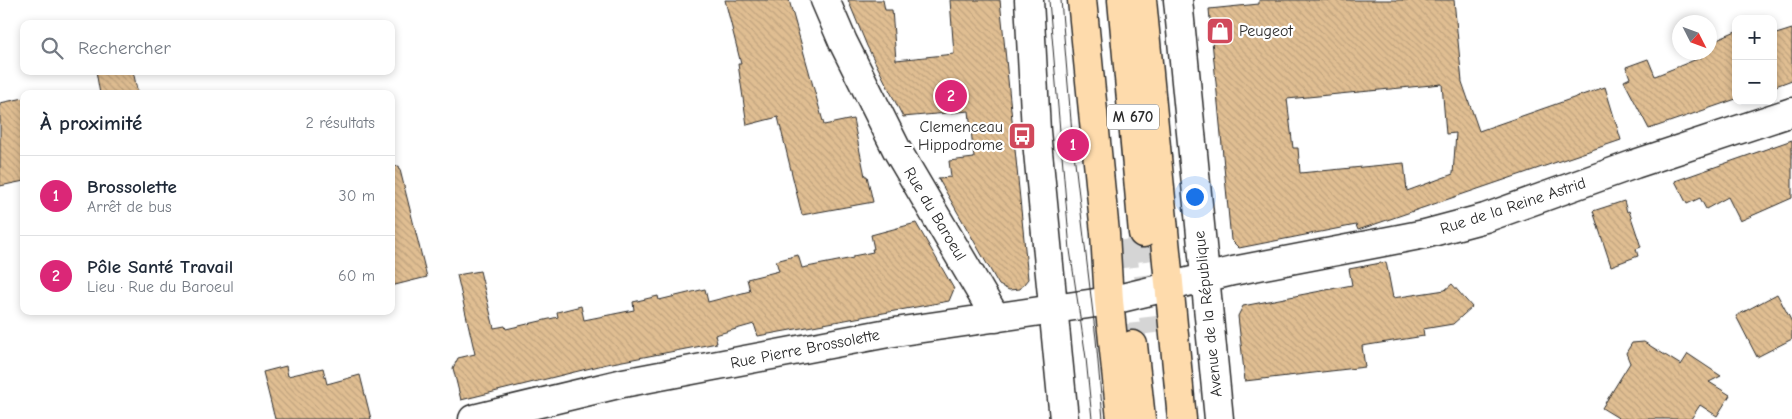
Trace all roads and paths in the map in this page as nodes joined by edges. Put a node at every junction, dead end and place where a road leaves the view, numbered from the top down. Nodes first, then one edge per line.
1 (825, 0) edge
2 (1029, 0) edge
3 (1082, 0) edge
4 (1100, 0) edge
5 (1122, 0) edge
6 (1142, 0) edge
7 (1178, 0) edge
8 (1792, 112) edge
9 (1205, 278) junction
10 (1170, 286) junction
11 (1140, 294) joint
12 (1109, 301) junction
13 (1054, 309) junction
14 (996, 318) junction
15 (473, 419) edge
16 (1064, 419) edge
17 (1121, 419) edge
18 (1141, 419) edge
19 (1164, 419) edge
20 (1182, 419) edge
21 (1219, 419) edge

1 - 14 street, Rue du Baroeul
2 - 13 street
3 - 12 main road
4 - 5 main road, M 670
6 - 10 main road
7 - 9 street, Avenue de la République
8 - 9 street, Rue de la Reine Astrid
9 - 10 street, Rue de la Reine Astrid
9 - 21 street, Avenue de la République
10 - 11 street, Rue de la Reine Astrid
10 - 20 main road
11 - 12 street, Rue Pierre Brossolette
12 - 13 street, Rue Pierre Brossolette
12 - 17 main road
13 - 14 street, Rue Pierre Brossolette
13 - 16 street
14 - 15 street, Rue Pierre Brossolette
18 - 19 main road

